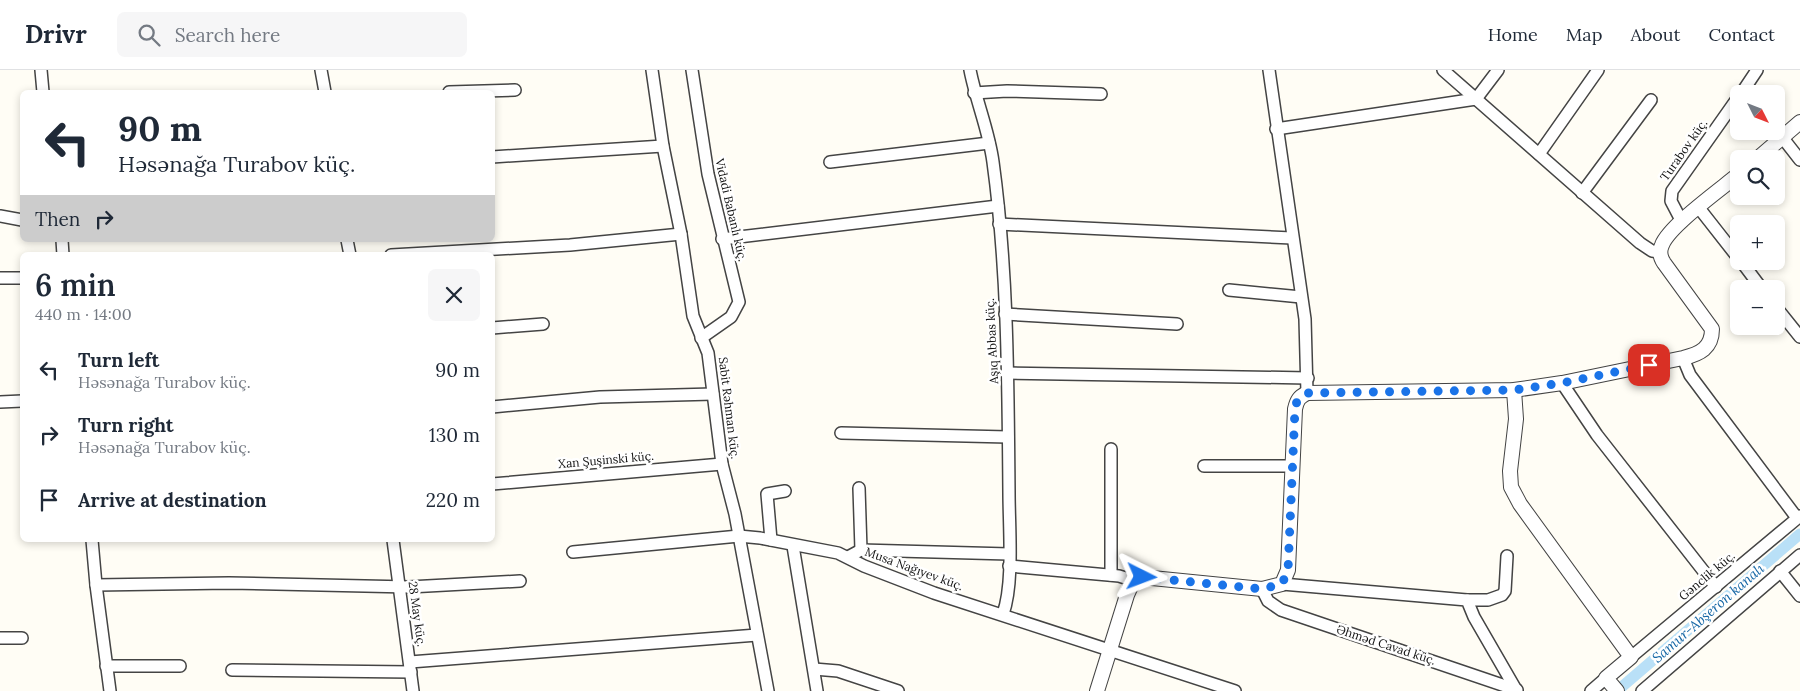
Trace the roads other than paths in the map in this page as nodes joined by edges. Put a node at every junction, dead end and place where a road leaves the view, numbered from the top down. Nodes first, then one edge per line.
1 (41, 70) edge
2 (321, 70) edge
3 (652, 70) edge
4 (692, 70) edge
5 (970, 70) edge
6 (1269, 70) edge
7 (1443, 70) edge
8 (1498, 70) edge
9 (1598, 70) edge
10 (1757, 70) edge
11 (1747, 85) edge
12 (43, 90) edge
13 (325, 90) edge
14 (515, 90) dead end
15 (495, 91) edge
16 (974, 93) junction
17 (1101, 94) dead end
18 (1476, 99) junction
19 (1651, 100) dead end
20 (1730, 109) edge
21 (1800, 122) edge
22 (1276, 129) junction
23 (1785, 134) edge
24 (1779, 140) edge
25 (1784, 140) edge
26 (989, 143) junction
27 (662, 146) junction
28 (1767, 150) edge
29 (1539, 154) junction
30 (495, 157) edge
31 (1800, 160) edge
32 (830, 162) dead end
33 (1730, 182) edge
34 (1582, 193) junction
35 (998, 206) junction
36 (1699, 208) junction
37 (0, 216) edge
38 (20, 220) edge
39 (1682, 222) junction
40 (999, 224) junction
41 (681, 234) junction
42 (1292, 238) junction
43 (722, 239) junction
44 (1730, 247) edge
45 (445, 252) edge
46 (1660, 252) junction
47 (1748, 270) edge
48 (0, 278) edge
49 (20, 278) edge
50 (1755, 280) edge
51 (1229, 290) dead end
52 (1301, 297) junction
53 (1005, 314) junction
54 (1785, 318) edge
55 (543, 324) dead end
56 (1177, 324) dead end
57 (495, 328) edge
58 (1800, 337) edge
59 (701, 338) junction
60 (1683, 358) junction
61 (1008, 372) junction
62 (1308, 378) junction
63 (1562, 383) junction
64 (1514, 390) junction
65 (1307, 393) junction
66 (713, 394) junction
67 (20, 401) edge
68 (0, 402) edge
69 (495, 407) edge
70 (841, 433) dead end
71 (1008, 438) junction
72 (1111, 449) dead end
73 (722, 464) junction
74 (1204, 466) dead end
75 (1291, 466) junction
76 (495, 484) edge
77 (859, 488) dead end
78 (785, 491) dead end
79 (1798, 518) edge
80 (739, 536) junction
81 (771, 540) junction
82 (92, 542) edge
83 (393, 542) edge
84 (793, 546) junction
85 (861, 550) junction
86 (573, 552) dead end
87 (1009, 554) junction
88 (1800, 555) edge
89 (1507, 556) dead end
90 (848, 557) junction
91 (1009, 566) junction
92 (1780, 571) junction
93 (1110, 575) junction
94 (1135, 580) junction
95 (520, 581) dead end
96 (1282, 584) junction
97 (96, 585) junction
98 (400, 587) junction
99 (1716, 587) junction
100 (1262, 589) junction
101 (1800, 596) edge
102 (1467, 600) junction
103 (1003, 614) junction
104 (757, 635) junction
105 (0, 638) edge
106 (22, 638) dead end
107 (1110, 649) junction
108 (1631, 657) junction
109 (106, 666) junction
110 (180, 666) dead end
111 (410, 667) junction
112 (814, 669) junction
113 (232, 670) dead end
114 (1612, 685) edge
115 (1517, 690) edge
116 (110, 691) edge
117 (414, 691) edge
118 (768, 691) edge
119 (817, 691) edge
120 (898, 691) edge
121 (1097, 691) edge
122 (1235, 691) edge
123 (1591, 691) edge
124 (1642, 691) edge

1 - 12 street
2 - 13 street
3 - 27 street, Sabit Rəhman küç.
4 - 43 street, Vidadi Babanlı küç.
5 - 16 street, Aşıq Abbas küç.
6 - 22 street
7 - 18 street
8 - 18 street
9 - 29 street
10 - 11 street, Turabov küç.
14 - 15 street
16 - 17 street
16 - 26 street, Aşıq Abbas küç.
18 - 22 street
18 - 29 street
19 - 34 street
20 - 39 street, Turabov küç.
21 - 23 street
22 - 42 street
24 - 28 street
25 - 31 street
26 - 32 street
26 - 35 street, Aşıq Abbas küç.
27 - 30 street
27 - 41 street, Sabit Rəhman küç.
29 - 34 street
33 - 36 street
34 - 46 street
35 - 40 street, Aşıq Abbas küç.
35 - 43 street
36 - 39 street
36 - 44 street
37 - 38 street
39 - 46 street
40 - 42 street
40 - 53 street, Aşıq Abbas küç.
41 - 45 street
41 - 59 street, Sabit Rəhman küç.
42 - 52 street
43 - 59 street, Vidadi Babanlı küç.
46 - 60 street
47 - 50 street
48 - 49 street
51 - 52 street
52 - 62 street
53 - 56 street
53 - 61 street, Aşıq Abbas küç.
54 - 58 street
55 - 57 street
59 - 66 street, Sabit Rəhman küç.
60 - 63 street
60 - 79 street
61 - 62 street
61 - 71 street, Aşıq Abbas küç.
62 - 65 street
63 - 64 street
63 - 99 street
64 - 65 street
64 - 108 street
65 - 75 street
66 - 69 street
66 - 73 street, Sabit Rəhman küç.
67 - 68 street
70 - 71 street
71 - 87 street, Aşıq Abbas küç.
72 - 93 street
73 - 76 street, Xan Şuşinski küç.
73 - 80 street, Sabit Rəhman küç.
74 - 75 street
75 - 96 street
77 - 85 street
78 - 81 street
79 - 99 street, Gənclik küç.
80 - 81 street, Musa Nağıyev küç.
80 - 86 street, Musa Nağıyev küç.
80 - 104 street, Sabit Rəhman küç.
81 - 84 street, Musa Nağıyev küç.
82 - 97 street
83 - 98 street, 28 May küç.
84 - 90 street, Musa Nağıyev küç.
84 - 112 street
85 - 87 street
85 - 90 street
87 - 91 street, Aşıq Abbas küç.
88 - 92 street
89 - 102 street
90 - 103 street, Musa Nağıyev küç.
91 - 93 street
91 - 103 street, Aşıq Abbas küç.
92 - 101 street
92 - 124 street
93 - 94 street
94 - 100 street
94 - 107 street
95 - 98 street
96 - 100 street
96 - 102 street
97 - 98 street
97 - 109 street
98 - 111 street, 28 May küç.
99 - 108 street, Gənclik küç.
100 - 115 street, Əhməd Cavad küç.
102 - 115 street
103 - 107 street, Musa Nağıyev küç.
104 - 111 street
104 - 118 street, Sabit Rəhman küç.
105 - 106 street
107 - 121 street
107 - 122 street, Musa Nağıyev küç.
108 - 114 street
109 - 110 street
109 - 116 street
111 - 113 street
111 - 117 street, 28 May küç.
112 - 119 street
112 - 120 street
114 - 123 street

